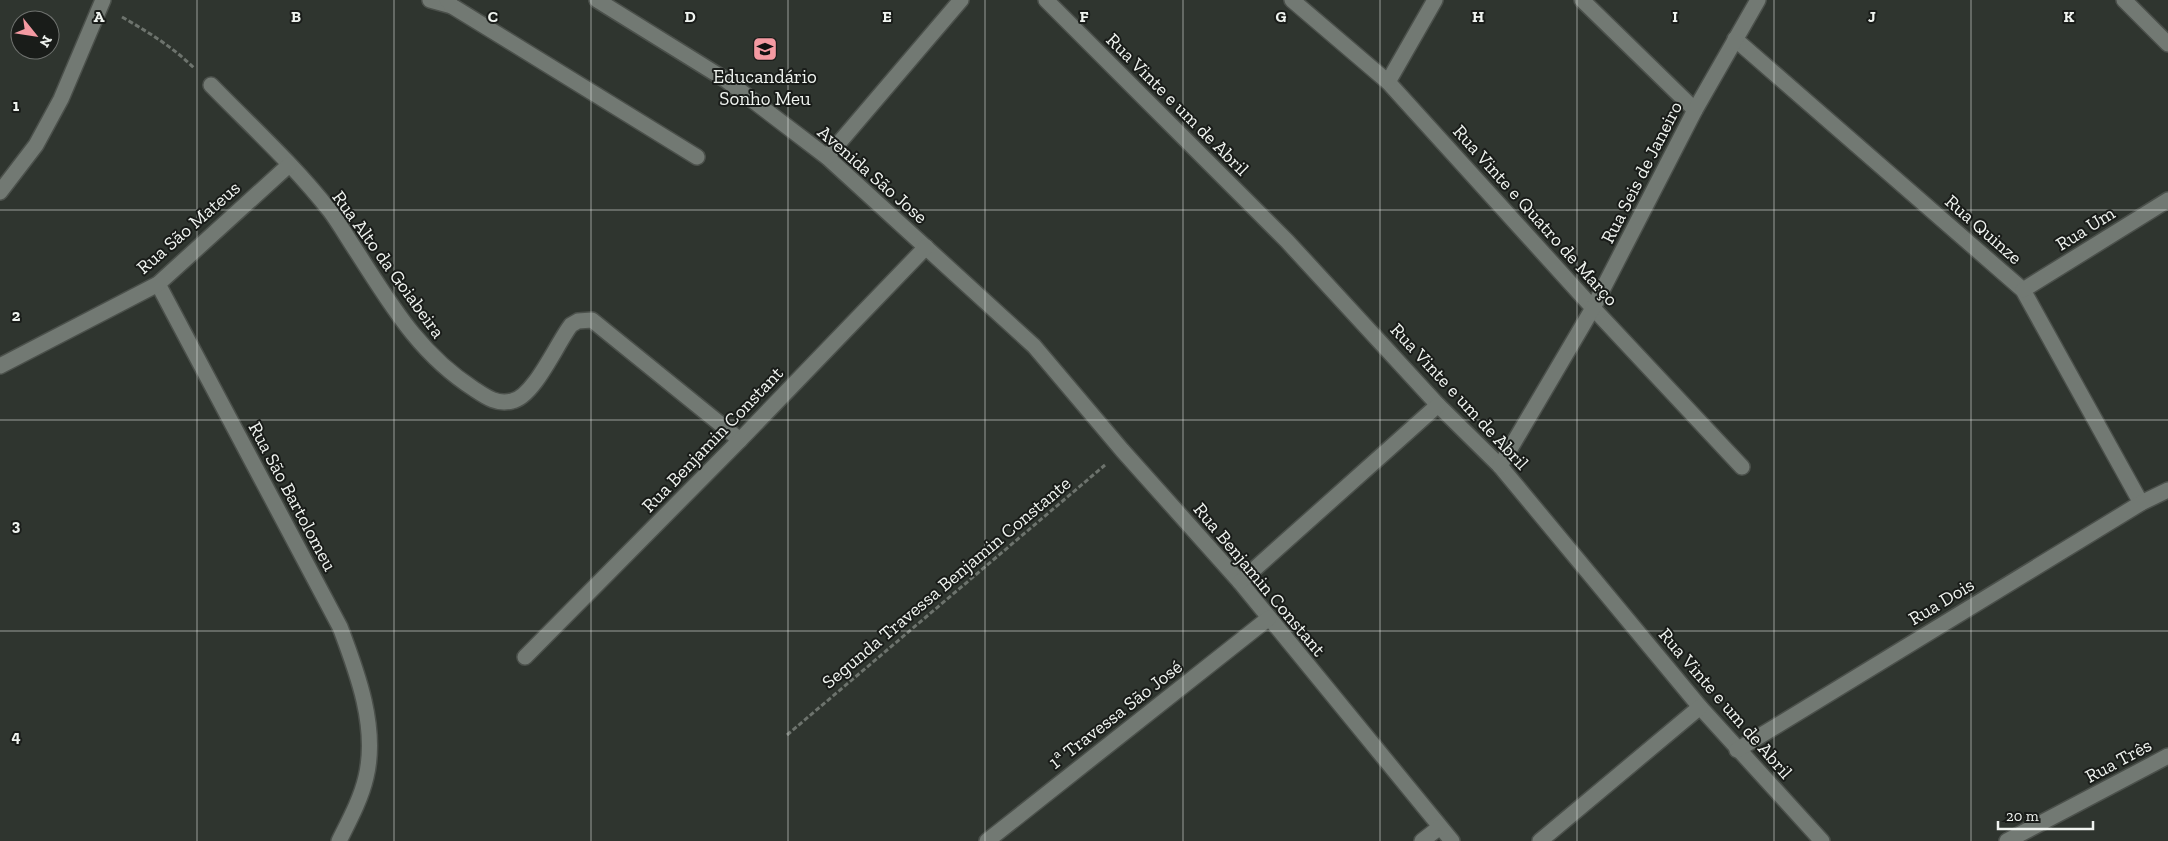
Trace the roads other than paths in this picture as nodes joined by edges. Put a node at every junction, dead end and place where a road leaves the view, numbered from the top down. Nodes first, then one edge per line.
1 (430, 0) edge
2 (597, 0) edge
3 (961, 0) edge
4 (1046, 0) edge
5 (1292, 0) edge
6 (1434, 0) edge
7 (1582, 0) edge
8 (1758, 0) edge
9 (2124, 0) edge
10 (103, 3) edge
11 (450, 3) edge
12 (1735, 39) junction
13 (2168, 44) edge
14 (1388, 82) junction
15 (211, 85) road end
16 (1695, 110) junction
17 (697, 157) dead end
18 (827, 157) junction
19 (289, 164) junction
20 (0, 192) edge
21 (2168, 200) edge
22 (926, 247) junction
23 (158, 284) junction
24 (2023, 290) junction
25 (1594, 308) junction
26 (1034, 346) joint
27 (0, 366) edge
28 (1438, 405) junction
29 (740, 440) junction
30 (1500, 466) junction
31 (1742, 467) dead end
32 (2168, 490) edge
33 (2140, 503) junction
34 (1240, 582) junction
35 (1269, 618) junction
36 (525, 657) dead end
37 (1700, 706) junction
38 (1737, 750) junction
39 (2168, 756) edge
40 (1440, 827) junction
41 (338, 841) edge
42 (986, 841) edge
43 (1422, 841) edge
44 (1452, 841) edge
45 (1540, 841) edge
46 (1822, 841) edge
47 (2007, 841) edge

1 - 11 street
2 - 18 street, Avenida São Jose
3 - 18 street
4 - 28 street, Rua Vinte e um de Abril
5 - 14 street, Rua Vinte e Quatro de Março
6 - 14 street
7 - 16 street
8 - 12 street, Rua Seis de Janeiro
9 - 13 street
10 - 20 street
11 - 17 street
12 - 16 street, Rua Seis de Janeiro
12 - 24 street, Rua Quinze
14 - 25 street, Rua Vinte e Quatro de Março
15 - 19 street, Rua Alto da Goiabeira
16 - 25 street, Rua Seis de Janeiro
18 - 22 street, Avenida São Jose
19 - 23 street, Rua São Mateus
19 - 29 street, Rua Alto da Goiabeira
21 - 24 street, Rua Um
22 - 26 street, Avenida São Jose
22 - 29 street, Rua Benjamin Constant
23 - 27 street, Rua São Mateus
23 - 41 street, Rua São Bartolomeu
24 - 33 street, Rua Quinze
25 - 30 street, Rua Seis de Janeiro
25 - 31 street, Rua Vinte e Quatro de Março
26 - 34 street, Rua Benjamin Constant
28 - 30 street, Rua Vinte e um de Abril
28 - 34 street
29 - 36 street, Rua Benjamin Constant
30 - 37 street, Rua Vinte e um de Abril
32 - 33 street, Rua Dois
33 - 38 street, Rua Dois
34 - 35 street, Rua Benjamin Constant
35 - 40 street, Rua Benjamin Constant
35 - 42 street, 1ª Travessa São José
37 - 38 street, Rua Vinte e um de Abril
37 - 45 street
38 - 46 street, Rua Vinte e um de Abril
39 - 47 street, Rua Três
40 - 43 street
40 - 44 street, Rua Benjamin Constant

